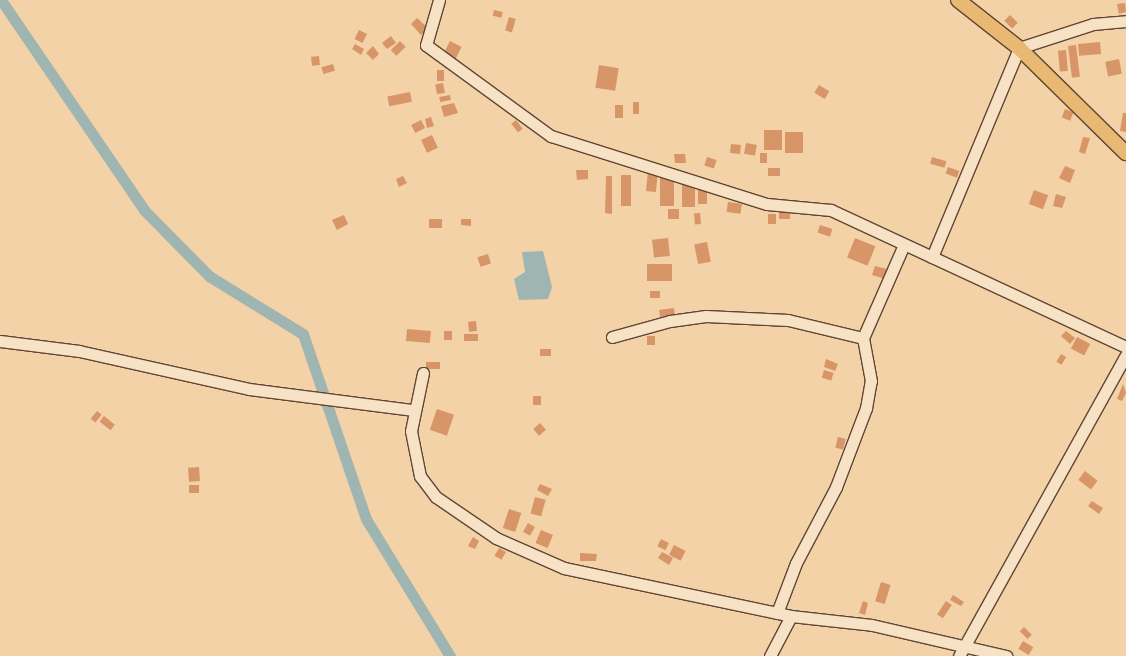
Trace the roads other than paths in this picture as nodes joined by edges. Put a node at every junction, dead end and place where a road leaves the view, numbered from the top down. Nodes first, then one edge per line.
1 (439, 0) edge
2 (958, 0) edge
3 (1126, 21) edge
4 (1019, 48) junction
5 (1126, 153) edge
6 (904, 247) junction
7 (932, 257) junction
8 (612, 337) dead end
9 (863, 338) junction
10 (0, 341) edge
11 (1126, 347) edge
12 (1126, 355) edge
13 (423, 373) dead end
14 (414, 410) junction
15 (777, 614) junction
16 (791, 616) junction
17 (967, 644) junction
18 (770, 656) edge
19 (960, 656) edge
20 (1006, 656) edge

1 - 6 street
2 - 4 main road
3 - 4 street
4 - 5 main road
4 - 7 street
6 - 7 street
6 - 9 street
7 - 11 street
8 - 9 street
9 - 15 street
10 - 14 street
12 - 17 street
13 - 14 street
14 - 15 street
15 - 16 street
16 - 17 street
16 - 18 street
17 - 19 street
17 - 20 street

